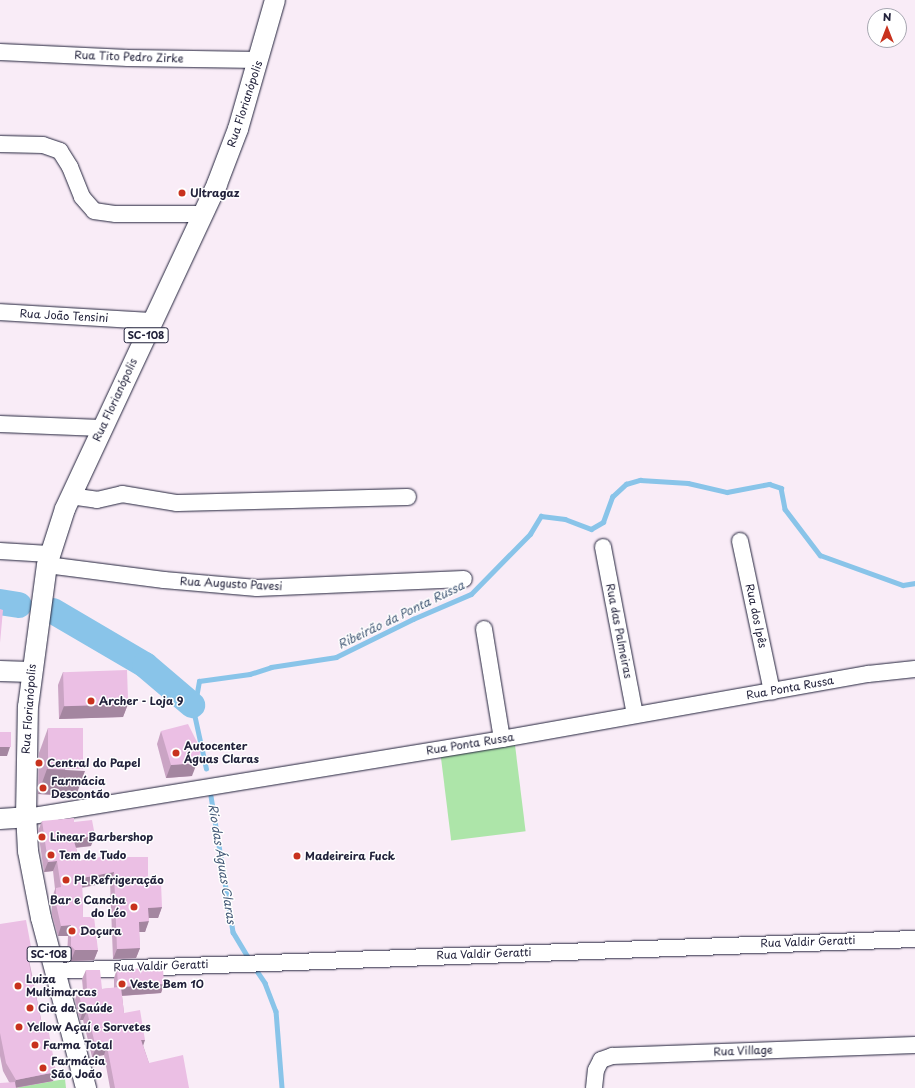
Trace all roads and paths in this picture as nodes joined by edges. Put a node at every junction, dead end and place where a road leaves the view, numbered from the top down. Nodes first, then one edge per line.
1 (275, 0) edge
2 (0, 52) edge
3 (259, 60) junction
4 (0, 144) edge
5 (203, 214) junction
6 (0, 312) edge
7 (152, 322) junction
8 (0, 424) edge
9 (101, 428) junction
10 (70, 496) junction
11 (408, 497) dead end
12 (740, 541) dead end
13 (603, 547) dead end
14 (0, 551) edge
15 (48, 559) junction
16 (464, 579) dead end
17 (484, 629) dead end
18 (915, 668) edge
19 (0, 671) edge
20 (32, 672) junction
21 (772, 692) junction
22 (635, 714) junction
23 (502, 739) junction
24 (26, 817) junction
25 (0, 819) edge
26 (915, 938) edge
27 (54, 970) junction
28 (915, 1045) edge
29 (86, 1088) edge
30 (594, 1088) edge

1 - 3 main road, Rua Florianópolis / SC-108
2 - 3 street, Rua Tito Pedro Zirke
3 - 5 main road, Rua Florianópolis / SC-108
4 - 5 street
5 - 7 main road, Rua Florianópolis / SC-108
6 - 7 street, Rua João Tensini
7 - 9 main road, Rua Florianópolis / SC-108
8 - 9 street
9 - 10 main road, Rua Florianópolis / SC-108
10 - 11 street
10 - 15 main road, Rua Florianópolis / SC-108
12 - 21 street, Rua dos Ipês
13 - 22 street, Rua das Palmeiras
14 - 15 street, Rua Augusto Pavesi
15 - 16 street, Rua Augusto Pavesi
15 - 20 main road, Rua Florianópolis / SC-108
17 - 23 street
18 - 21 street, Rua Ponta Russa
19 - 20 main road
20 - 24 main road, Rua Florianópolis / SC-108
21 - 22 street, Rua Ponta Russa
22 - 23 street, Rua Ponta Russa
23 - 24 street, Rua Ponta Russa
24 - 25 main road
24 - 27 main road, SC-108
26 - 27 street, Rua Valdir Geratti
27 - 29 main road, SC-108
28 - 30 street, Rua Village

